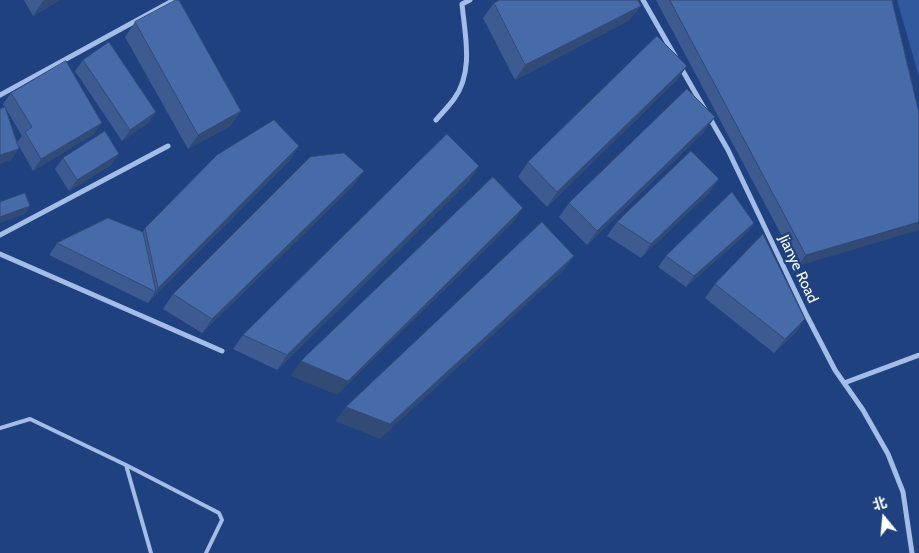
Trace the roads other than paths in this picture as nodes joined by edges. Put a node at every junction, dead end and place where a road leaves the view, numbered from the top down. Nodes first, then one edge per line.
1 (174, 0) edge
2 (470, 0) edge
3 (643, 0) edge
4 (0, 95) edge
5 (436, 120) dead end
6 (168, 146) dead end
7 (0, 235) edge
8 (0, 254) edge
9 (222, 350) dead end
10 (919, 355) edge
11 (844, 383) junction
12 (0, 428) edge
13 (126, 465) junction
14 (151, 553) edge
15 (206, 553) edge
16 (912, 553) edge

1 - 4 street
2 - 5 street
3 - 11 street, Jianye Road
6 - 7 street
8 - 9 street
10 - 11 street
11 - 16 street, Jianye Road
12 - 13 lane
13 - 14 lane
13 - 15 lane

